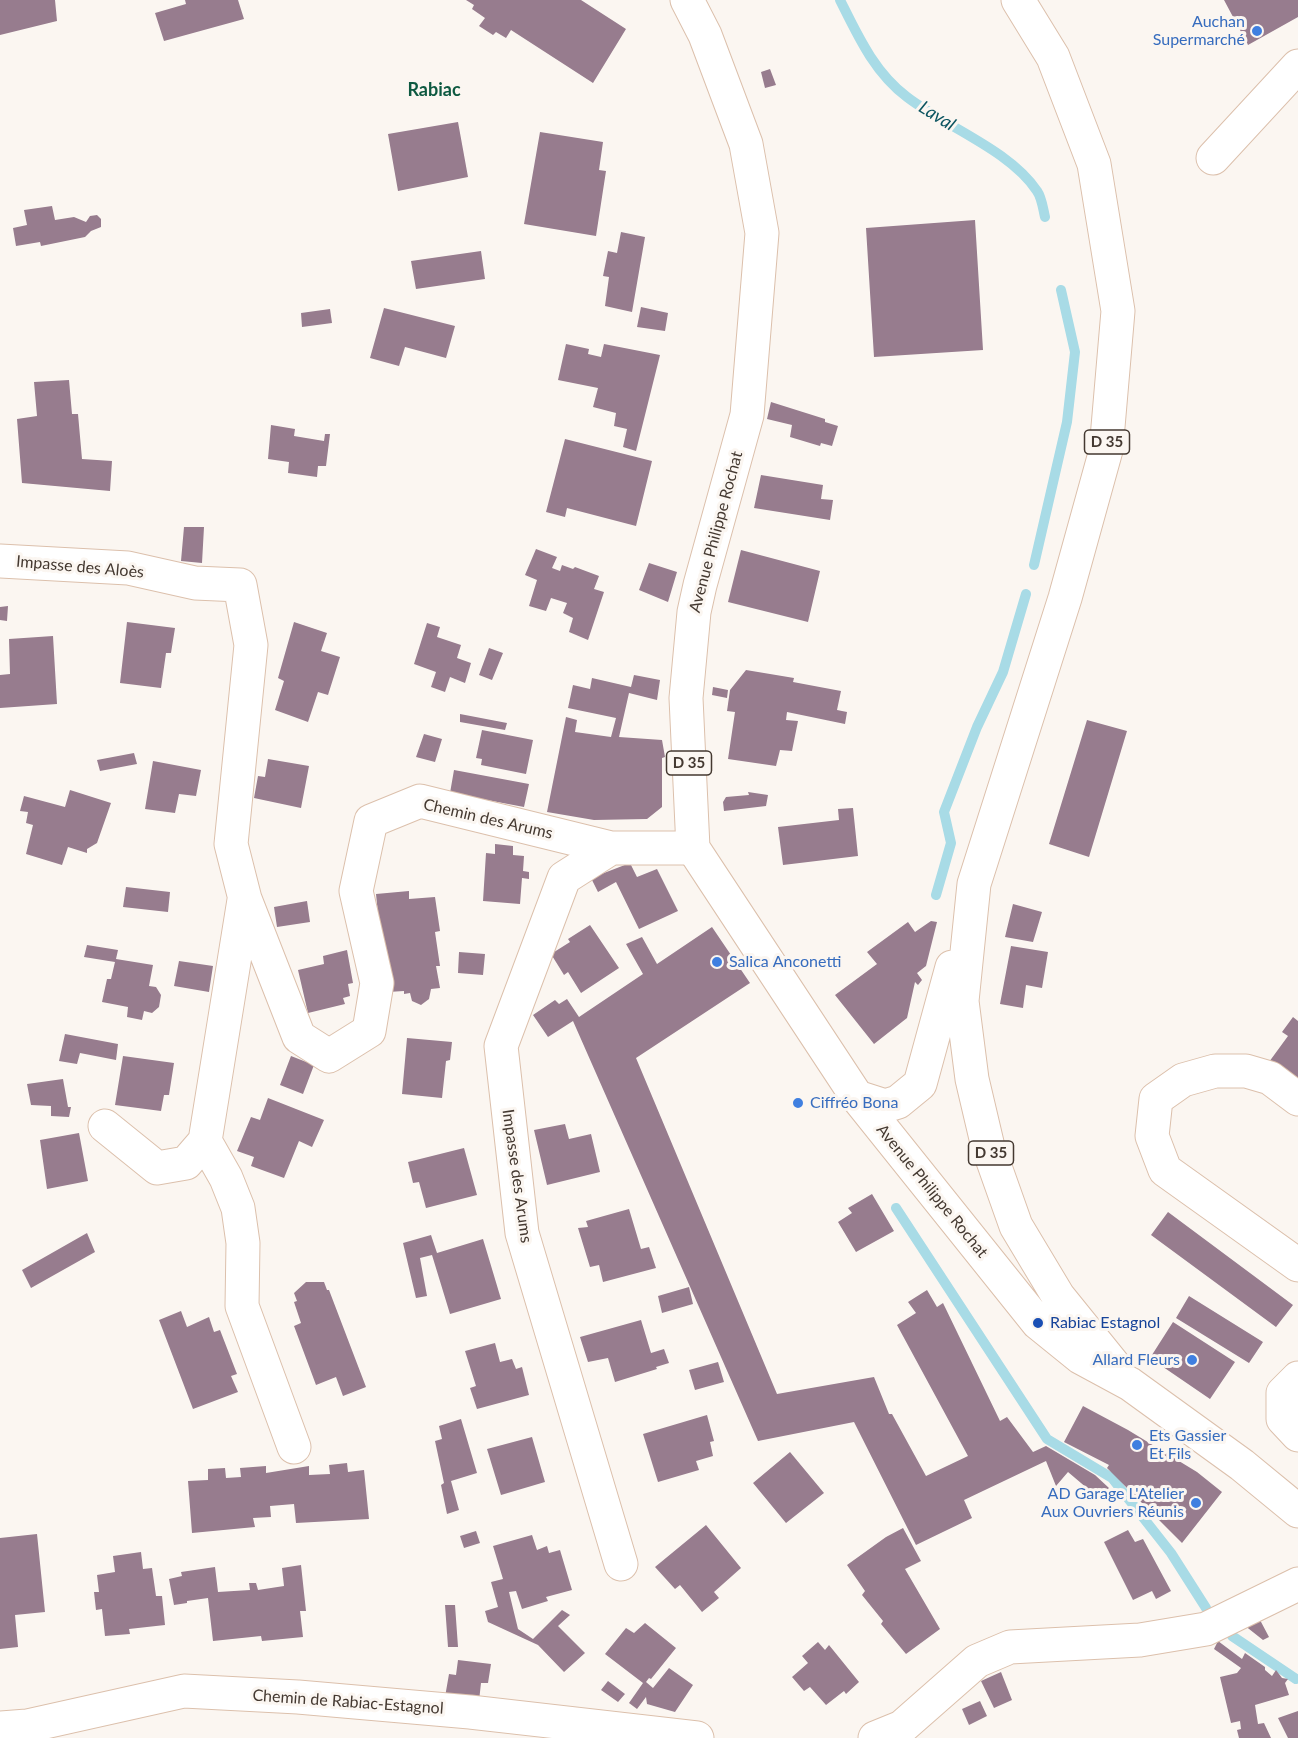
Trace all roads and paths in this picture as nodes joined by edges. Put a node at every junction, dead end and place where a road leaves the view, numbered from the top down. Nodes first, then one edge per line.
1 (687, 0) edge
2 (1018, 0) edge
3 (1298, 66) edge
4 (1213, 158) dead end
5 (0, 561) edge
6 (195, 583) joint
7 (611, 848) junction
8 (693, 848) junction
9 (974, 884) junction
10 (245, 899) junction
11 (857, 1096) junction
12 (1298, 1100) edge
13 (105, 1126) dead end
14 (205, 1141) junction
15 (1298, 1265) edge
16 (1298, 1378) edge
17 (1130, 1384) junction
18 (1298, 1435) edge
19 (294, 1447) dead end
20 (1298, 1510) edge
21 (621, 1564) dead end
22 (1298, 1584) edge
23 (0, 1728) edge
24 (697, 1738) edge
25 (875, 1738) edge

1 - 8 street, Avenue Philippe Rochat / D 35
2 - 9 street, Avenue Philippe Rochat / D 35
3 - 4 street
5 - 6 street, Impasse des Aloès
6 - 10 street, Chemin des Arums
7 - 8 street, Chemin des Arums
7 - 10 street, Chemin des Arums
7 - 21 street, Impasse des Arums
8 - 11 street, Avenue Philippe Rochat / D 35
9 - 11 street
9 - 17 street, Avenue Philippe Rochat / D 35
10 - 14 street, Chemin des Arums
11 - 17 street, Avenue Philippe Rochat / D 35
12 - 15 street
13 - 14 street
14 - 19 street
16 - 18 street
17 - 20 street, Avenue Philippe Rochat / D 35
22 - 25 street
23 - 24 street, Chemin de Rabiac-Estagnol

